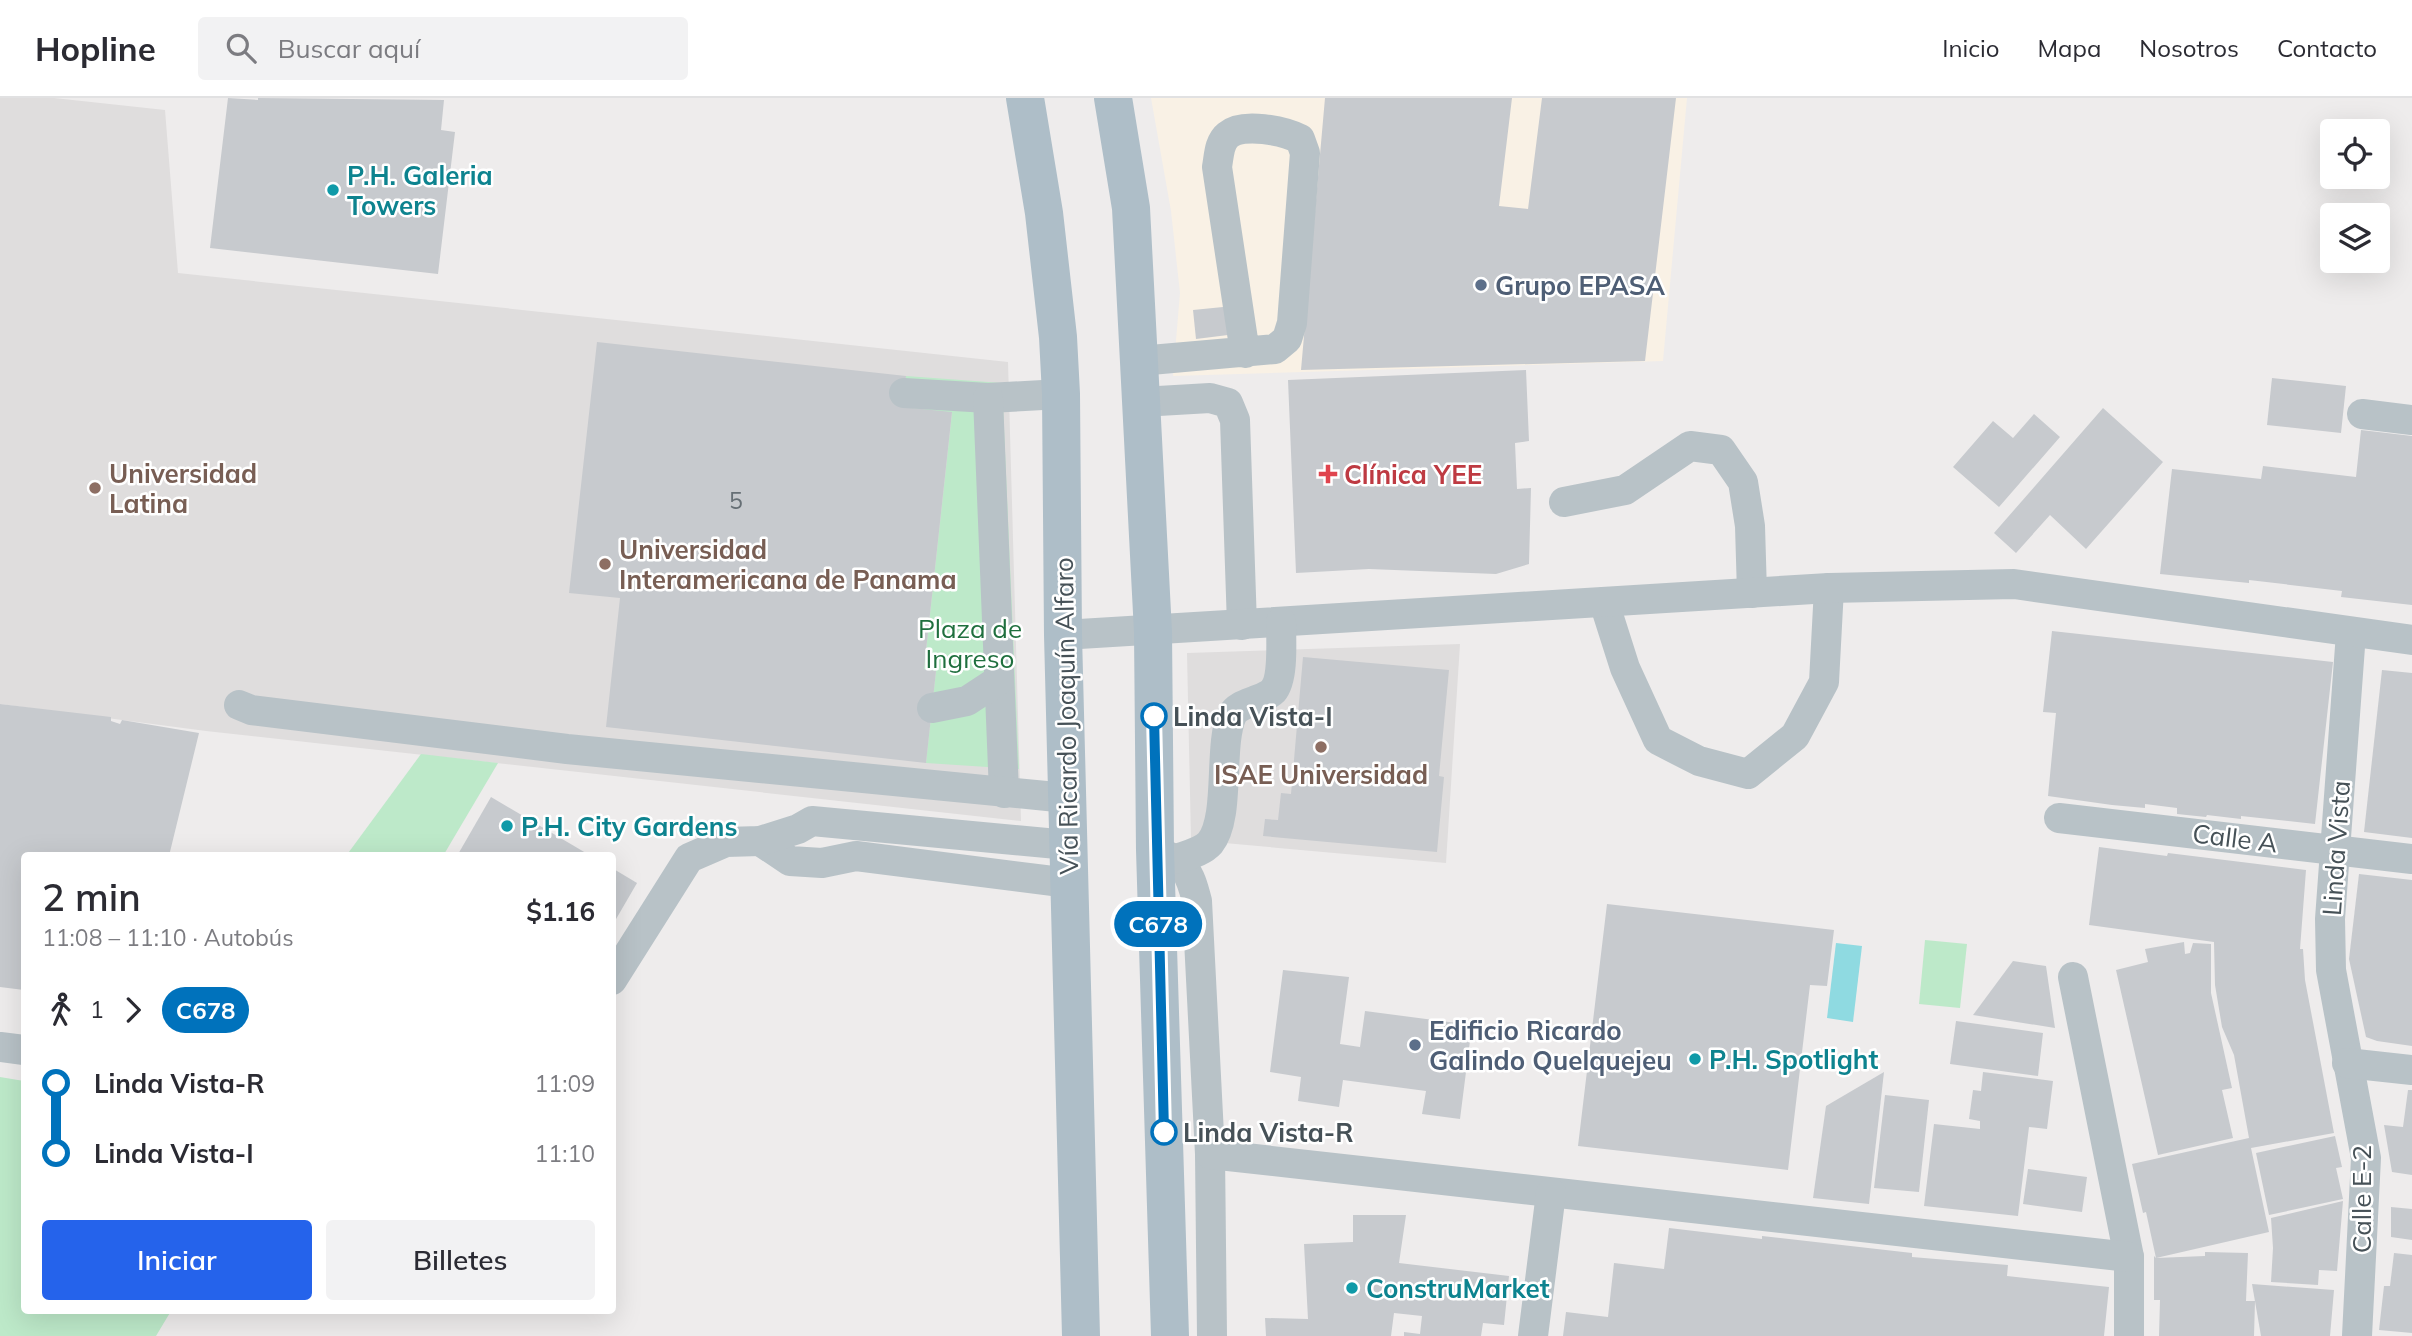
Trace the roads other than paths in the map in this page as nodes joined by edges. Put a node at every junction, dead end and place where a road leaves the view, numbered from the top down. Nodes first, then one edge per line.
1 (1025, 98) edge
2 (1113, 98) edge
3 (1245, 353) junction
4 (1139, 361) junction
5 (904, 393) dead end
6 (1061, 394) junction
7 (988, 398) junction
8 (1141, 402) junction
9 (2362, 414) dead end
10 (2412, 420) edge
11 (1564, 502) dead end
12 (1829, 588) junction
13 (1752, 593) junction
14 (1604, 602) junction
15 (1281, 622) junction
16 (1242, 625) junction
17 (1153, 632) junction
18 (2351, 633) junction
19 (1063, 635) junction
20 (2412, 640) edge
21 (999, 680) junction
22 (239, 705) dead end
23 (932, 708) dead end
24 (1004, 793) junction
25 (1067, 798) junction
26 (2059, 818) dead end
27 (760, 841) junction
28 (1068, 845) junction
29 (2336, 850) junction
30 (1166, 854) junction
31 (2412, 859) edge
32 (1069, 883) junction
33 (616, 974) edge
34 (2073, 977) dead end
35 (0, 1047) edge
36 (21, 1050) edge
37 (2347, 1063) junction
38 (2412, 1070) edge
39 (1210, 1154) junction
40 (1551, 1193) junction
41 (2129, 1257) junction
42 (1081, 1336) edge
43 (1170, 1336) edge
44 (1212, 1336) edge
45 (1533, 1336) edge
46 (2129, 1336) edge
47 (2357, 1336) edge

1 - 6 main road, Vía Ricardo Joaquín Alfaro
2 - 4 main road
3 - 3 street
3 - 4 street
4 - 8 main road
5 - 7 street
6 - 7 street
6 - 19 main road, Vía Ricardo Joaquín Alfaro
7 - 21 street
8 - 16 street
8 - 17 main road
9 - 10 street
11 - 13 street
12 - 13 street
12 - 14 street
12 - 18 street
13 - 14 street
14 - 15 street
15 - 16 street
15 - 30 street
16 - 17 street
17 - 19 street
17 - 30 main road
18 - 20 street
18 - 29 street, Linda Vista
19 - 25 main road, Vía Ricardo Joaquín Alfaro
21 - 23 street
21 - 24 street
22 - 24 street
24 - 25 street
25 - 28 main road, Vía Ricardo Joaquín Alfaro
26 - 29 street, Calle A
27 - 28 street
27 - 32 street
27 - 33 street
28 - 32 main road, Vía Ricardo Joaquín Alfaro
29 - 31 street, Calle A
29 - 37 street, Linda Vista
30 - 39 street
30 - 43 main road
32 - 42 main road, Vía Ricardo Joaquín Alfaro
34 - 41 street
35 - 36 street
37 - 38 street
37 - 47 street, Calle E-2
39 - 40 street
39 - 44 street
40 - 41 street
40 - 45 street
41 - 46 street

